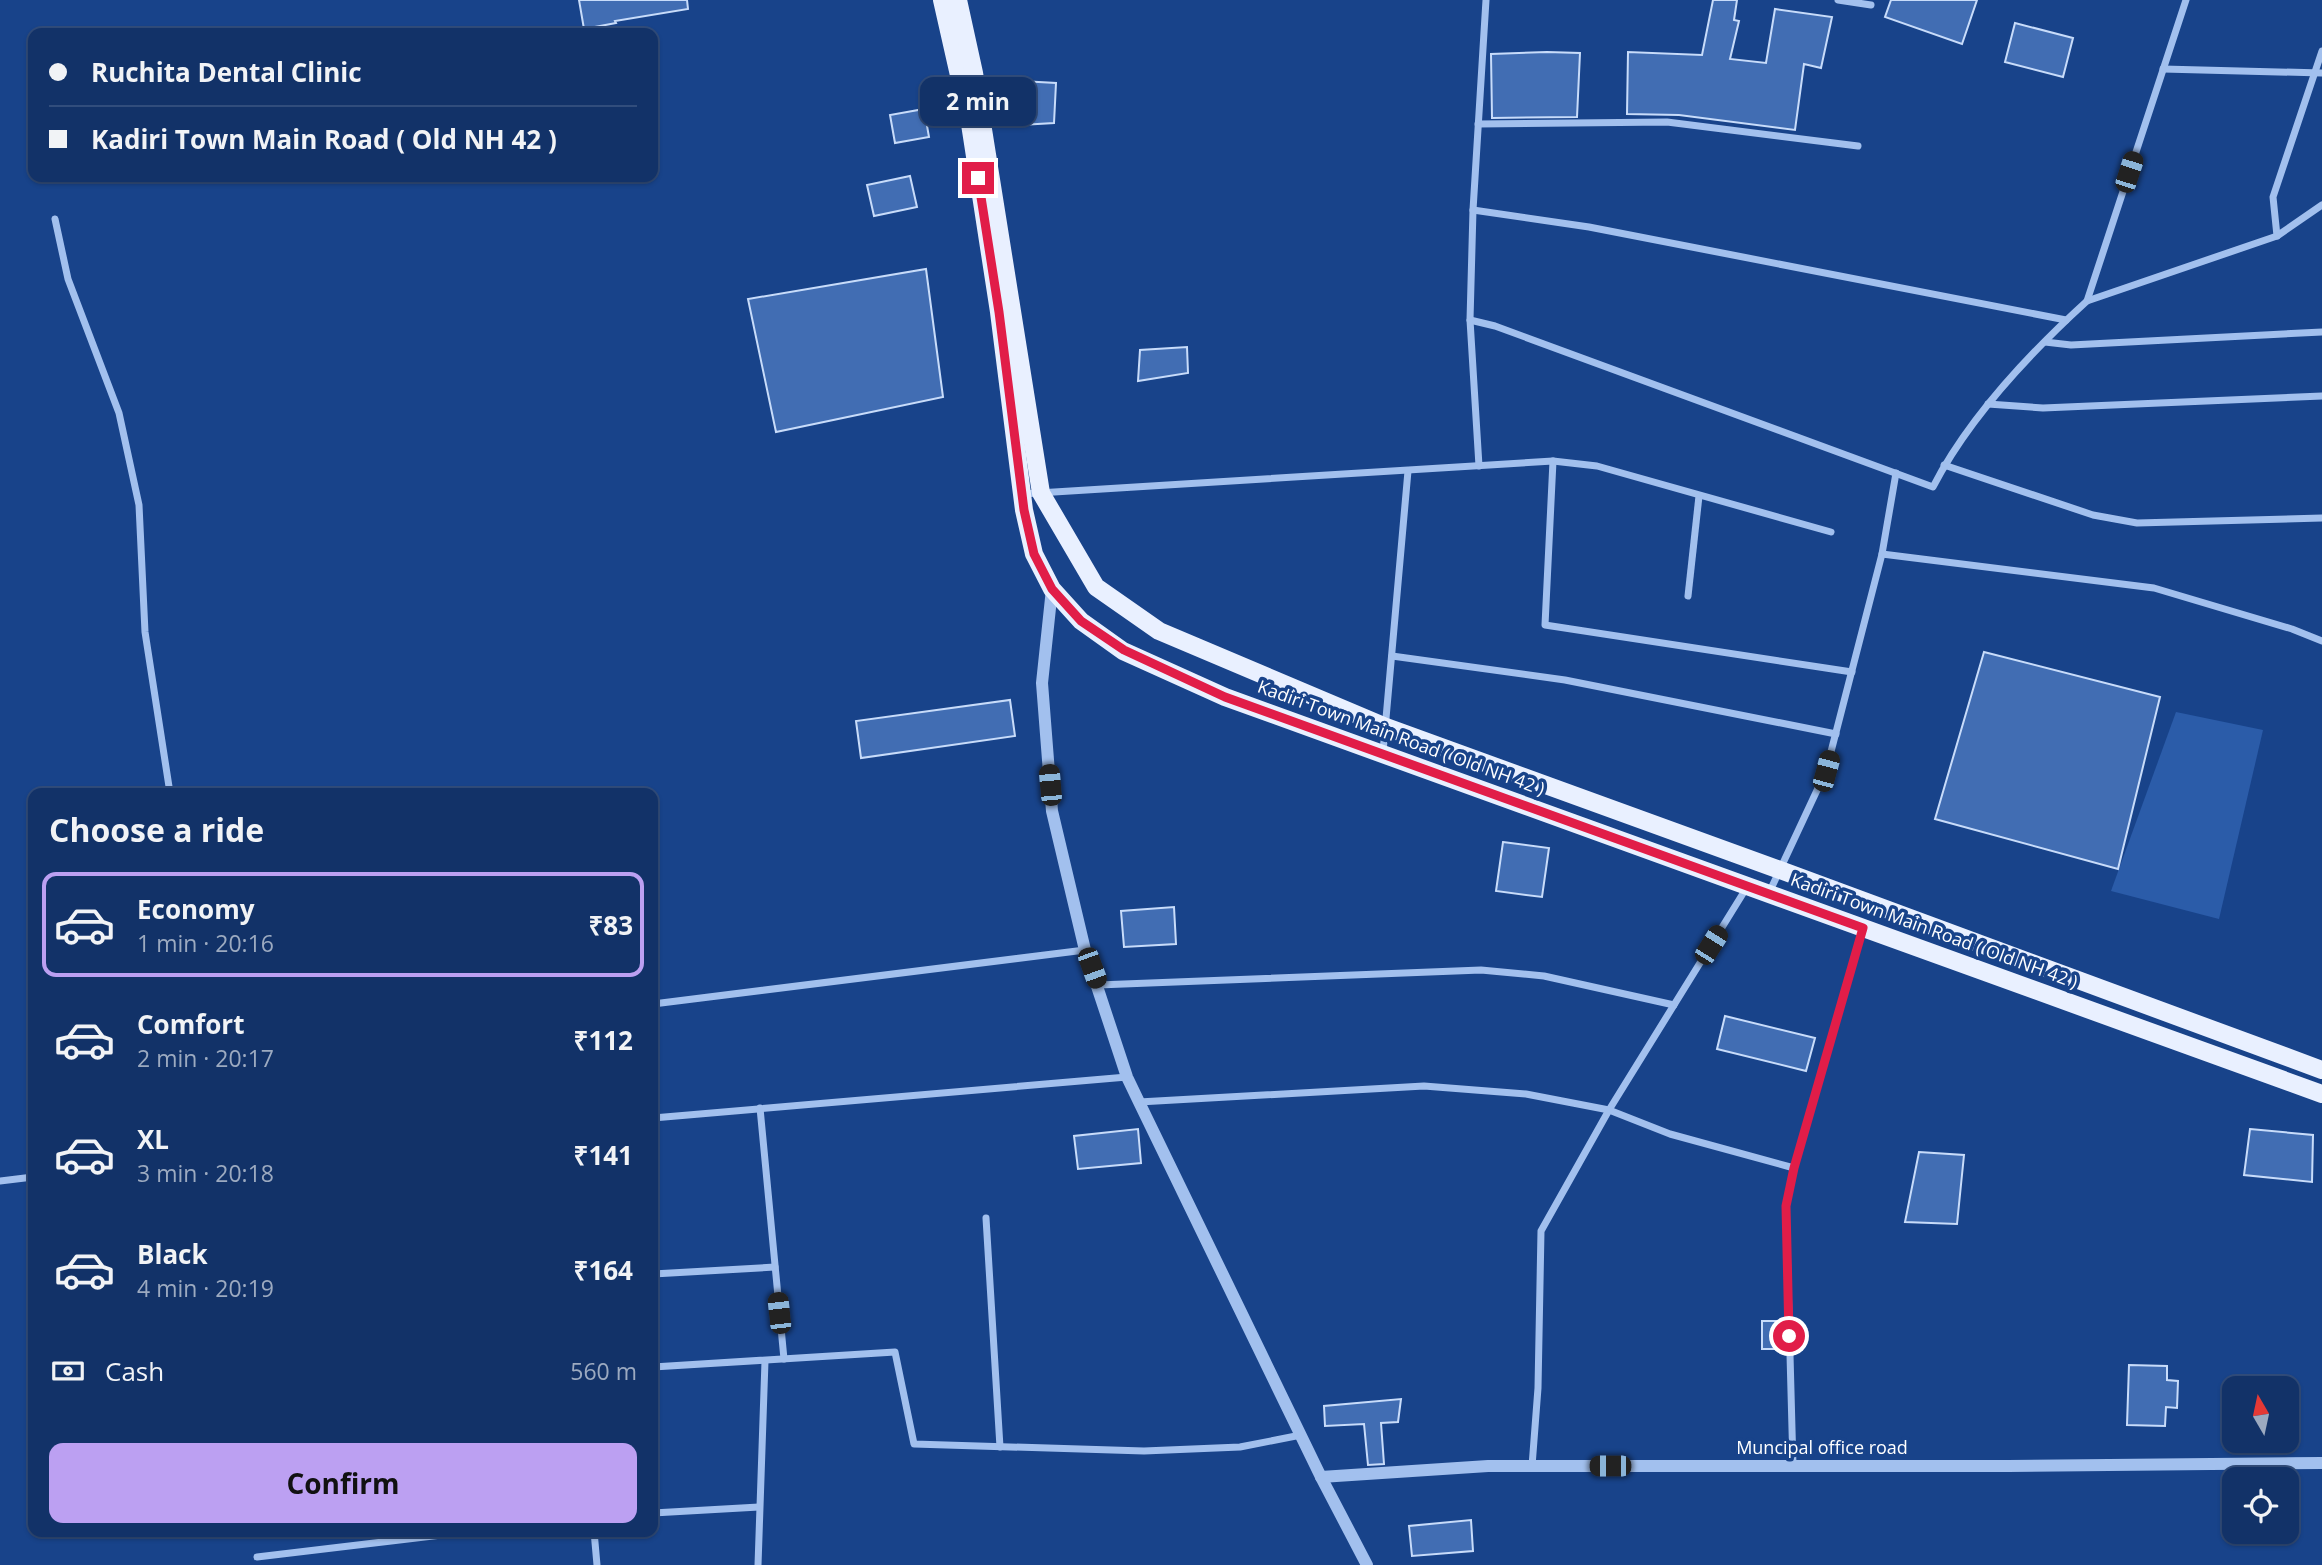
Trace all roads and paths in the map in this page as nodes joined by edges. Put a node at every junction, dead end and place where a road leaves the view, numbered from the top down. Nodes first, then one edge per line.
1 (942, 0) edge
2 (958, 0) edge
3 (1486, 0) edge
4 (1838, 0) edge
5 (2186, 0) edge
6 (1871, 5) dead end
7 (2322, 51) edge
8 (2163, 69) junction
9 (2318, 73) edge
10 (1478, 124) junction
11 (1858, 146) dead end
12 (2322, 205) edge
13 (1472, 210) junction
14 (55, 219) dead end
15 (2277, 236) junction
16 (2087, 301) junction
17 (1470, 320) junction
18 (2066, 320) junction
19 (2322, 332) edge
20 (2045, 342) junction
21 (2322, 396) edge
22 (1988, 404) junction
23 (1553, 461) junction
24 (1944, 465) junction
25 (1479, 466) junction
26 (1408, 471) junction
27 (1896, 473) junction
28 (1041, 493) junction
29 (1022, 494) junction
30 (1699, 496) junction
31 (2322, 518) edge
32 (1831, 531) dead end
33 (1882, 554) junction
34 (1052, 589) junction
35 (1688, 596) dead end
36 (2322, 641) edge
37 (1392, 656) junction
38 (1852, 672) junction
39 (1385, 727) junction
40 (1836, 734) junction
41 (1383, 753) junction
42 (169, 788) edge
43 (1780, 870) junction
44 (1748, 886) junction
45 (1769, 893) junction
46 (1863, 928) junction
47 (1086, 950) junction
48 (1098, 985) junction
49 (658, 1003) edge
50 (1674, 1005) junction
51 (2322, 1070) edge
52 (1127, 1077) junction
53 (2322, 1094) edge
54 (1139, 1102) junction
55 (760, 1108) junction
56 (1609, 1110) junction
57 (658, 1118) edge
58 (1794, 1168) junction
59 (28, 1178) edge
60 (0, 1181) edge
61 (986, 1218) dead end
62 (775, 1267) junction
63 (658, 1274) edge
64 (783, 1359) junction
65 (765, 1361) junction
66 (658, 1367) edge
67 (1301, 1434) junction
68 (1000, 1447) junction
69 (2322, 1463) edge
70 (1532, 1466) junction
71 (1793, 1466) junction
72 (1321, 1477) junction
73 (759, 1507) junction
74 (658, 1513) edge
75 (425, 1537) edge
76 (595, 1537) edge
77 (257, 1557) dead end
78 (597, 1565) edge
79 (758, 1565) edge
80 (1367, 1565) edge

1 - 29 main road, Kadiri Town Main Road ( Old NH 42 )
2 - 28 main road, Kadiri Town Main Road ( Old NH 42 )
3 - 10 street
4 - 6 street
5 - 8 street
7 - 9 street
8 - 9 street
8 - 16 street
9 - 15 street
10 - 11 street
10 - 13 street
12 - 15 street
13 - 17 street
13 - 18 street
14 - 42 street
15 - 16 street
16 - 18 street
17 - 25 street
17 - 27 street
18 - 20 street
19 - 20 street
20 - 22 street
21 - 22 street
22 - 24 street
23 - 25 street
23 - 30 street
23 - 38 street
24 - 27 street
24 - 31 street
25 - 26 street
26 - 28 street
26 - 37 street
27 - 33 street
28 - 29 street
28 - 39 main road, Kadiri Town Main Road ( Old NH 42 )
29 - 34 main road, Kadiri Town Main Road ( Old NH 42 )
30 - 32 street
30 - 35 street
33 - 36 street
33 - 38 street
34 - 41 main road, Kadiri Town Main Road ( Old NH 42 )
34 - 47 street
37 - 39 street
37 - 40 street
38 - 40 street
39 - 41 street
39 - 43 main road, Kadiri Town Main Road ( Old NH 42 )
40 - 43 street
41 - 44 main road, Kadiri Town Main Road ( Old NH 42 )
43 - 45 street
43 - 51 main road, Kadiri Town Main Road ( Old NH 42 )
44 - 45 main road, Kadiri Town Main Road ( Old NH 42 )
44 - 50 street
45 - 46 main road, Kadiri Town Main Road ( Old NH 42 )
46 - 53 main road, Kadiri Town Main Road ( Old NH 42 )
46 - 58 street
47 - 48 street
47 - 49 street
48 - 50 street
48 - 52 street
50 - 56 street
52 - 54 street
52 - 55 street
54 - 56 street
54 - 67 street
55 - 57 street
55 - 62 street
56 - 58 street
56 - 70 street
58 - 71 street
59 - 60 street
61 - 68 street
62 - 63 street
62 - 64 street
64 - 65 street
64 - 68 street
65 - 66 street
65 - 73 street
67 - 68 street
67 - 72 street
69 - 71 street, Muncipal office road
70 - 71 street, Muncipal office road
70 - 72 street, Muncipal office road
72 - 80 street
73 - 74 street
73 - 79 street
75 - 77 street
76 - 78 street

